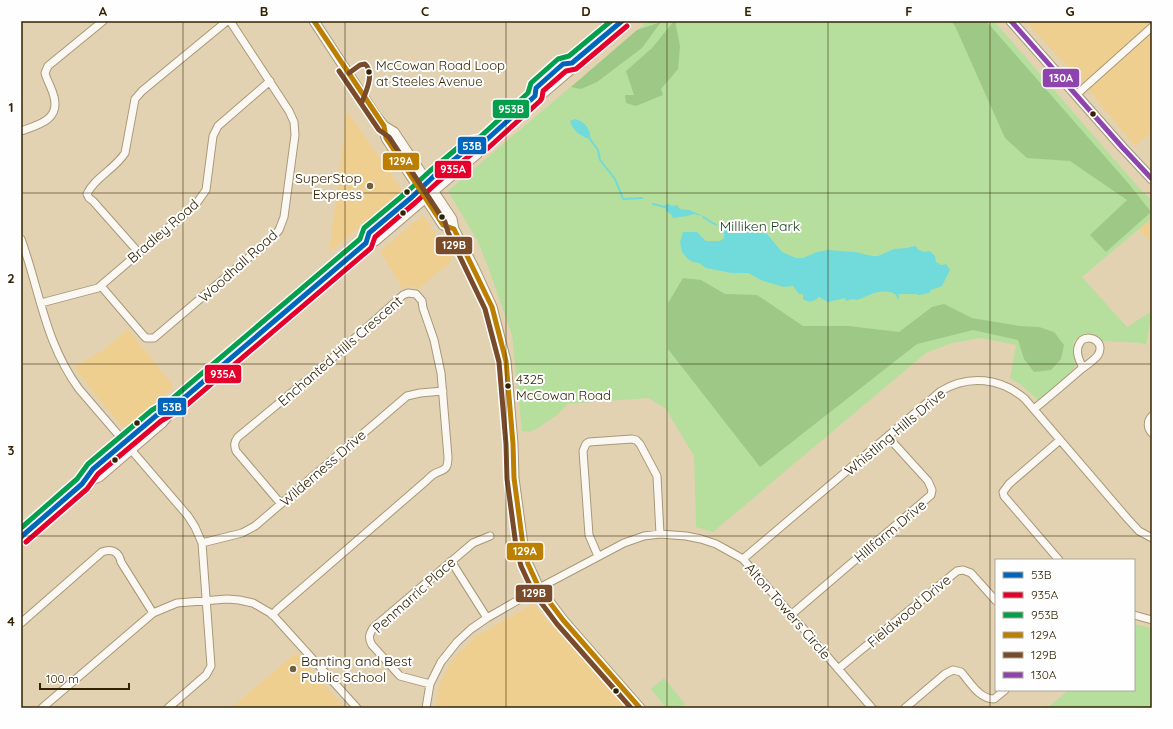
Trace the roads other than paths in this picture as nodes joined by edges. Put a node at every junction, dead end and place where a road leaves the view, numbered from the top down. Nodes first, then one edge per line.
1 (103, 21) edge
2 (226, 21) edge
3 (230, 21) edge
4 (314, 21) edge
5 (622, 21) edge
6 (1011, 21) edge
7 (1152, 27) edge
8 (270, 81) junction
9 (1076, 95) junction
10 (384, 126) junction
11 (21, 131) edge
12 (483, 143) junction
13 (1152, 179) edge
14 (427, 183) junction
15 (433, 191) junction
16 (422, 194) junction
17 (454, 229) junction
18 (21, 239) edge
19 (139, 253) junction
20 (101, 286) junction
21 (41, 303) junction
22 (1083, 368) dead end
23 (442, 391) junction
24 (178, 404) junction
25 (1034, 410) junction
26 (1152, 416) edge
27 (1152, 433) edge
28 (888, 437) junction
29 (1060, 440) junction
30 (124, 442) junction
31 (131, 450) junction
32 (82, 484) junction
33 (281, 504) junction
34 (660, 534) junction
35 (490, 536) dead end
36 (21, 537) edge
37 (1152, 538) edge
38 (202, 543) junction
39 (598, 556) junction
40 (743, 559) junction
41 (1058, 559) edge
42 (451, 561) junction
43 (539, 588) junction
44 (207, 600) junction
45 (995, 600) edge
46 (153, 613) junction
47 (792, 614) junction
48 (272, 615) junction
49 (1135, 615) edge
50 (487, 618) junction
51 (1152, 620) edge
52 (21, 623) edge
53 (838, 669) junction
54 (430, 684) junction
55 (1004, 691) edge
56 (42, 708) edge
57 (168, 708) edge
58 (357, 708) edge
59 (426, 708) edge
60 (640, 708) edge
61 (872, 708) edge
62 (906, 708) edge

1 - 11 street
2 - 19 street
3 - 8 street, Woodhall Road
4 - 10 main road
5 - 12 main road
6 - 9 main road
7 - 9 street
8 - 19 street, Bradley Road
8 - 20 street, Woodhall Road
9 - 13 main road
10 - 14 main road
10 - 16 main road
12 - 14 main road
12 - 15 main road
14 - 15 main road
14 - 16 main road
15 - 16 main road
15 - 17 main road
16 - 17 main road
16 - 24 main road
17 - 43 main road
18 - 21 street
19 - 20 street, Bradley Road
20 - 21 street, Bradley Road
21 - 30 street
22 - 25 street
23 - 33 street, Wilderness Drive
23 - 33 street, Enchanted Hills Crescent
23 - 48 street, Enchanted Hills Crescent
24 - 30 main road
24 - 31 main road
25 - 28 street, Whistling Hills Drive
25 - 29 street, Whistling Hills Drive
26 - 27 street
28 - 40 street, Whistling Hills Drive
28 - 47 street, Hillfarm Drive
29 - 37 street, Whistling Hills Drive
29 - 41 street
30 - 31 street
30 - 32 main road
31 - 32 main road
31 - 38 street
32 - 36 main road
33 - 38 street, Wilderness Drive
34 - 39 street, Alton Towers Circle
34 - 39 street
34 - 40 street, Alton Towers Circle
35 - 42 street, Penmarric Place
38 - 44 street
39 - 43 street, Alton Towers Circle
40 - 47 street, Alton Towers Circle
42 - 50 street
42 - 54 street, Penmarric Place
43 - 50 street, Alton Towers Circle
43 - 60 main road
44 - 46 street
44 - 48 street
44 - 57 street
45 - 53 street, Fieldwood Drive
46 - 52 street
46 - 56 street
47 - 53 street, Alton Towers Circle
48 - 58 street
49 - 51 street
50 - 54 street, Alton Towers Circle
53 - 61 street, Alton Towers Circle
54 - 59 street, Alton Towers Circle
55 - 62 street

